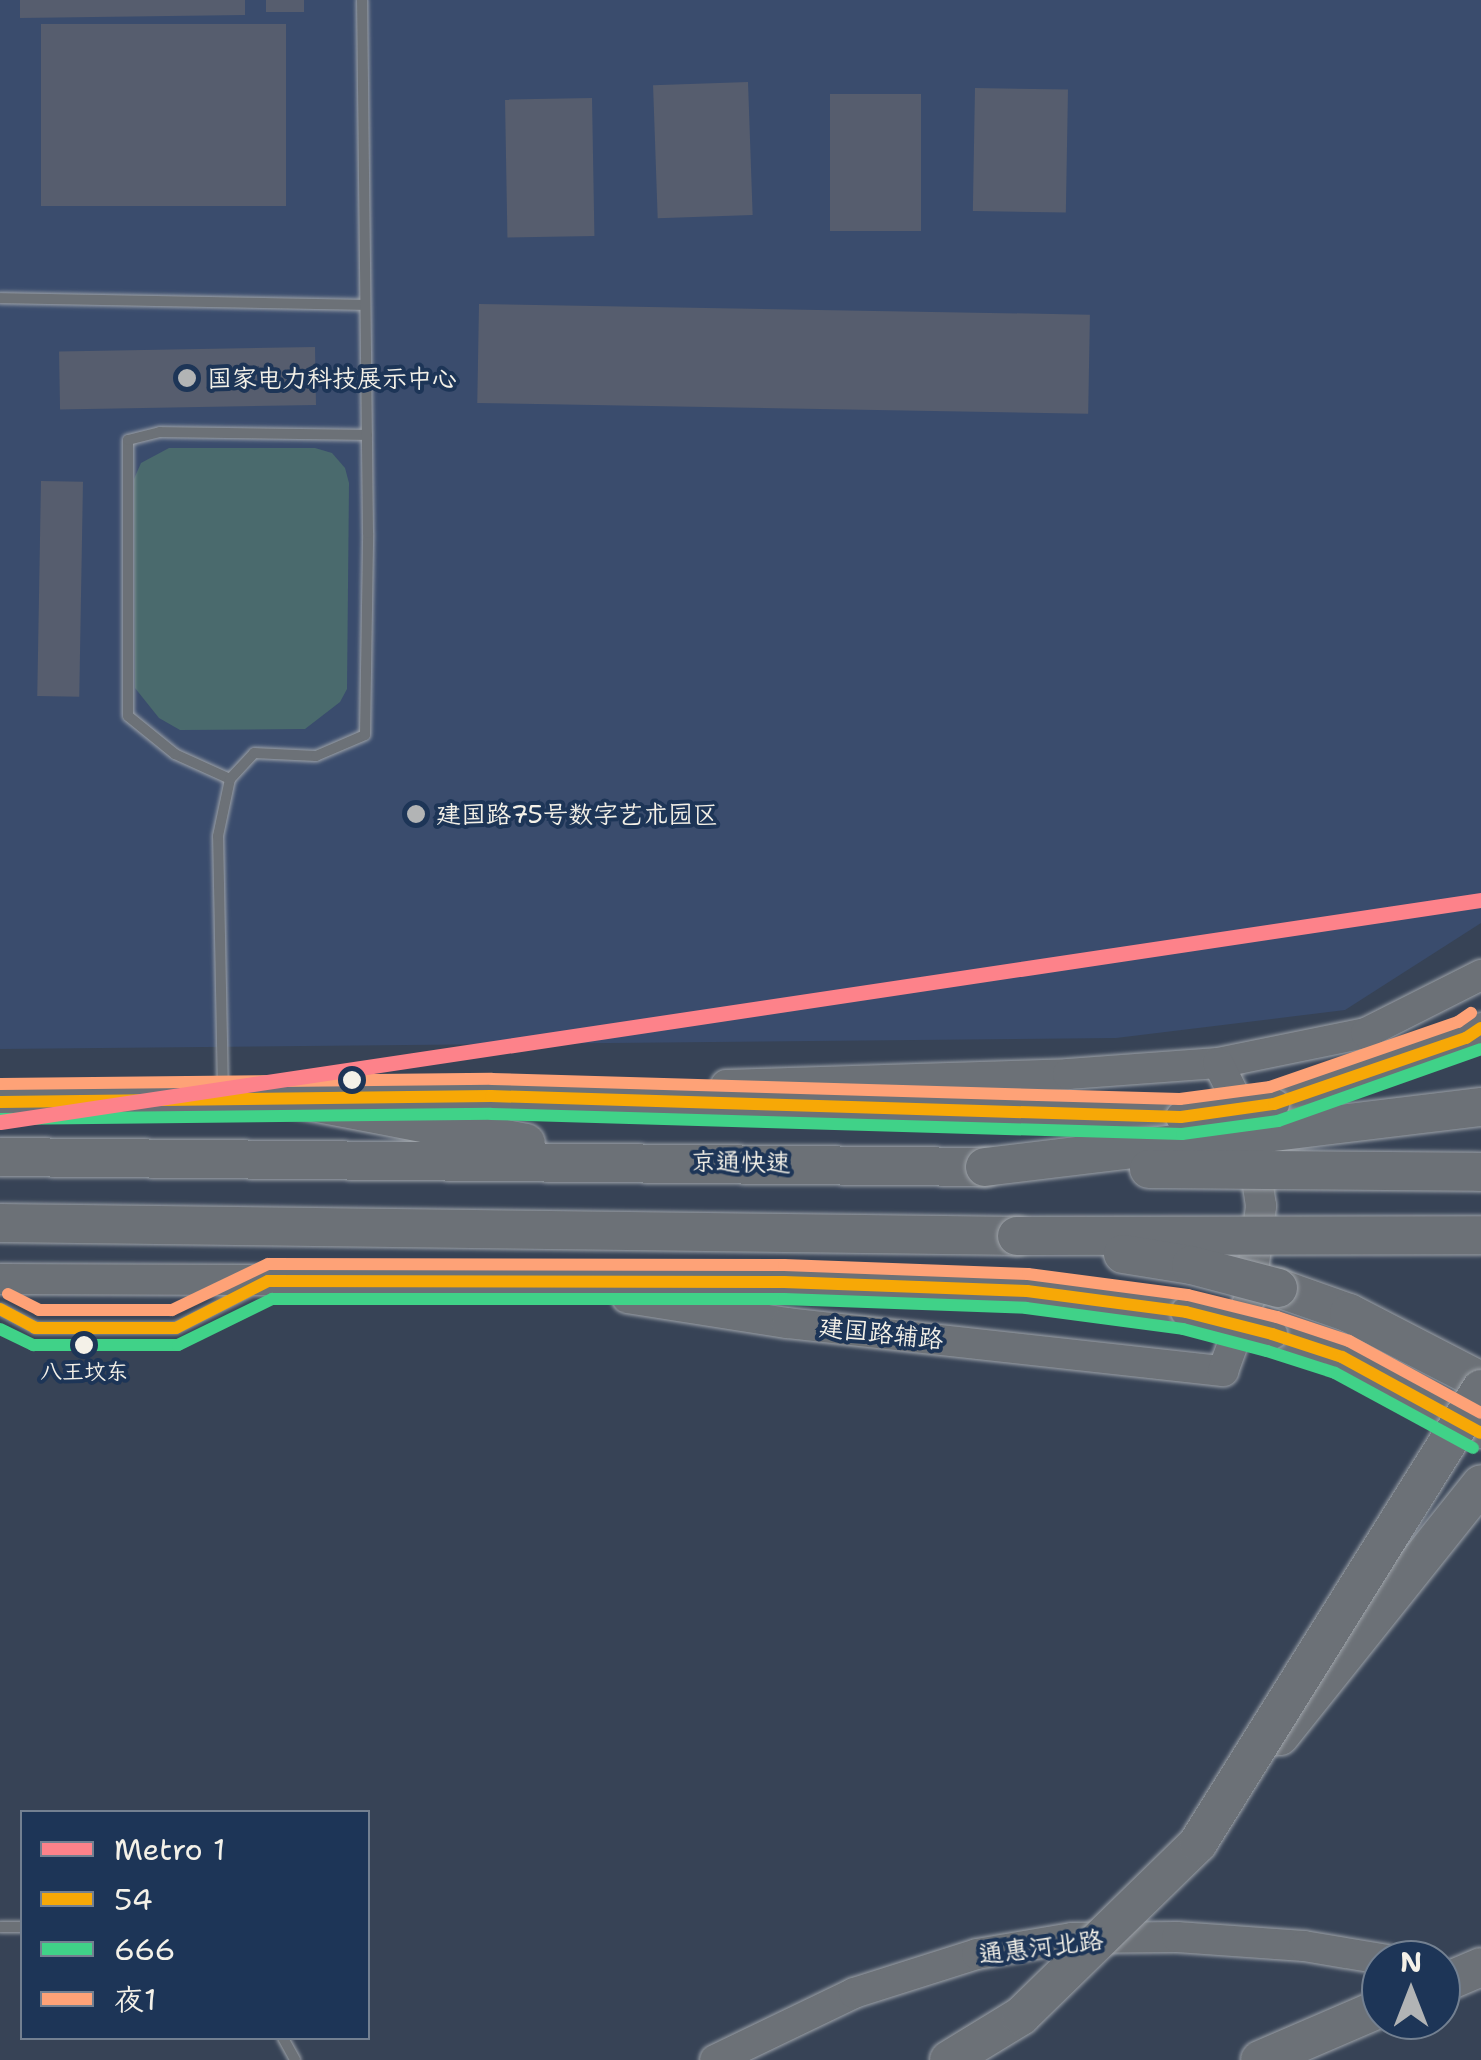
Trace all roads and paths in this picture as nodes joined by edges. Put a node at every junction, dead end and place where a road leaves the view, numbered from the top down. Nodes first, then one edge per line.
1 (362, 0) edge
2 (0, 298) edge
3 (365, 305) junction
4 (366, 435) junction
5 (230, 779) junction
6 (1481, 976) edge
7 (1481, 1028) edge
8 (1218, 1063) junction
9 (491, 1096) junction
10 (296, 1098) junction
11 (223, 1099) junction
12 (0, 1102) edge
13 (1481, 1107) edge
14 (0, 1138) edge
15 (0, 1157) edge
16 (185, 1157) junction
17 (617, 1160) junction
18 (985, 1167) junction
19 (1481, 1172) edge
20 (0, 1223) edge
21 (157, 1228) junction
22 (1481, 1235) edge
23 (1017, 1236) junction
24 (0, 1242) edge
25 (0, 1279) edge
26 (268, 1281) junction
27 (540, 1284) junction
28 (0, 1309) edge
29 (1481, 1381) edge
30 (1481, 1389) edge
31 (1481, 1433) edge
32 (1481, 1484) edge
33 (1198, 1842) junction
34 (1361, 1956) edge
35 (1361, 2017) edge
36 (714, 2060) edge
37 (949, 2060) edge
38 (1260, 2060) edge

1 - 3 lane
2 - 3 lane
3 - 4 lane
4 - 5 lane
4 - 5 lane
5 - 11 lane
6 - 8 street
7 - 9 street, bridge
8 - 9 street
8 - 27 street, 建国路辅路
9 - 10 street
10 - 11 street
10 - 17 highway
11 - 12 street
13 - 18 highway, bridge
14 - 16 highway
15 - 16 highway, 京通快速
16 - 17 highway, 京通快速
17 - 18 highway, 京通快速
18 - 19 highway, 京通快速, bridge
20 - 21 highway
21 - 23 highway
21 - 24 highway
22 - 23 highway, bridge
23 - 29 highway, bridge
25 - 26 street
26 - 27 street
26 - 28 lane
27 - 31 street, bridge
30 - 33 highway, bridge
32 - 33 highway, bridge
33 - 37 highway, bridge
34 - 36 street, 通惠河北路
35 - 38 highway

